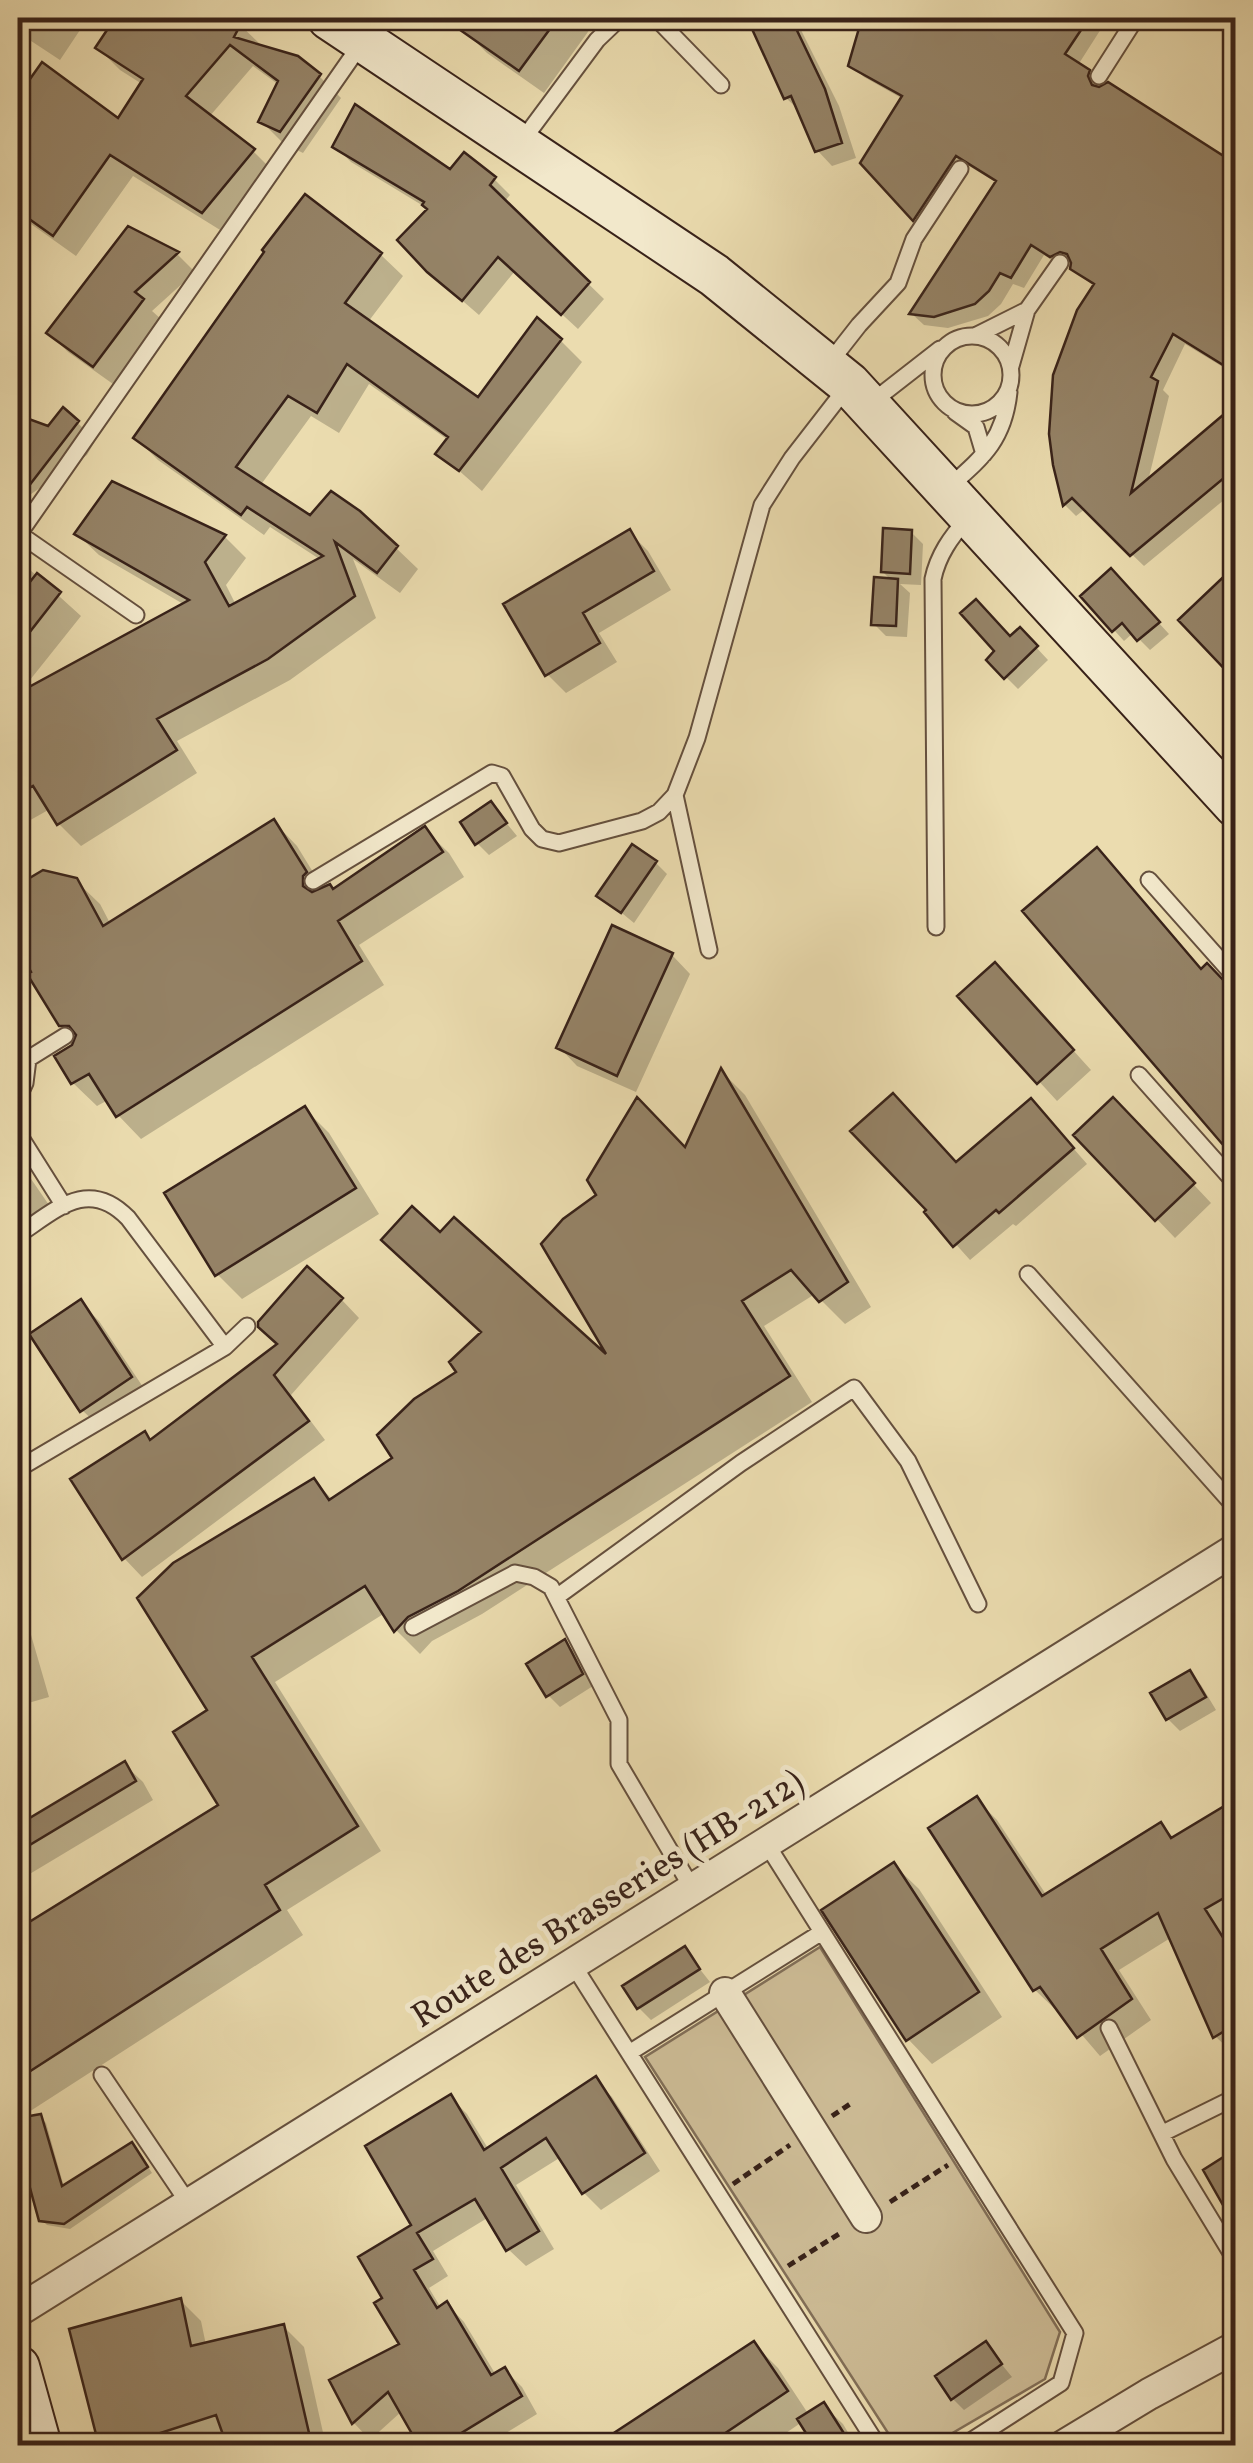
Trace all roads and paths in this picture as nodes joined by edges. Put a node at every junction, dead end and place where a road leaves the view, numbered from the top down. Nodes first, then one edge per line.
1 (620, 18) edge
2 (656, 18) edge
3 (1136, 18) edge
4 (346, 29) edge
5 (1099, 76) dead end
6 (721, 85) dead end
7 (520, 144) junction
8 (960, 169) dead end
9 (1060, 263) dead end
10 (1027, 310) junction
11 (977, 335) junction
12 (948, 343) junction
13 (1010, 367) junction
14 (848, 385) junction
15 (1009, 388) junction
16 (952, 409) junction
17 (984, 454) junction
18 (958, 503) junction
19 (18, 533) edge
20 (136, 615) dead end
21 (674, 795) junction
22 (1236, 806) edge
23 (1148, 880) dead end
24 (313, 882) dead end
25 (936, 928) dead end
26 (709, 950) dead end
27 (1236, 978) edge
28 (65, 1036) dead end
29 (1138, 1076) dead end
30 (18, 1098) edge
31 (18, 1133) edge
32 (1236, 1184) edge
33 (64, 1206) junction
34 (18, 1235) edge
35 (1028, 1274) dead end
36 (247, 1326) dead end
37 (225, 1348) junction
38 (18, 1470) edge
39 (1236, 1508) edge
40 (1236, 1549) edge
41 (558, 1596) junction
42 (978, 1604) dead end
43 (413, 1626) dead end
44 (766, 1842) junction
45 (692, 1888) junction
46 (822, 1932) junction
47 (572, 1964) junction
48 (726, 1992) junction
49 (1109, 2028) dead end
50 (630, 2053) junction
51 (102, 2075) dead end
52 (1236, 2098) edge
53 (850, 2104) dead end
54 (812, 2130) junction
55 (1162, 2133) junction
56 (719, 2194) junction
57 (189, 2204) junction
58 (866, 2217) dead end
59 (1236, 2261) edge
60 (18, 2310) edge
61 (1236, 2348) edge
62 (18, 2368) edge
63 (40, 2446) edge
64 (878, 2446) edge
65 (963, 2446) edge
66 (1064, 2446) edge

1 - 7 lane
2 - 6 lane
3 - 5 lane
4 - 7 street
4 - 19 lane
7 - 14 street
8 - 14 lane
9 - 10 lane
10 - 11 lane
10 - 13 lane
11 - 12 lane
11 - 13 lane
12 - 14 lane
12 - 16 lane
13 - 15 lane
14 - 18 street
14 - 21 lane
15 - 16 lane
15 - 17 lane
16 - 17 lane
17 - 18 lane
18 - 22 street
18 - 25 lane
19 - 20 lane
21 - 24 lane
21 - 26 lane
23 - 27 lane
28 - 30 lane
29 - 32 lane
31 - 33 lane
33 - 34 lane
33 - 37 lane
35 - 39 lane
36 - 37 lane
37 - 38 lane
40 - 44 street, Route des Brasseries (HB-212)
41 - 42 lane
41 - 43 lane
41 - 45 lane
44 - 45 street, Route des Brasseries (HB-212)
44 - 46 lane
45 - 47 street, Route des Brasseries (HB-212)
46 - 48 lane
46 - 65 lane
47 - 50 lane
47 - 57 street, Route des Brasseries (HB-212)
48 - 50 lane
48 - 54 street
49 - 55 lane
50 - 56 lane
51 - 57 lane
52 - 55 lane
53 - 54 path
54 - 56 path
54 - 58 street
55 - 59 lane
56 - 64 lane
57 - 60 street, Route des Brasseries (HB-212)
61 - 66 street
62 - 63 street

